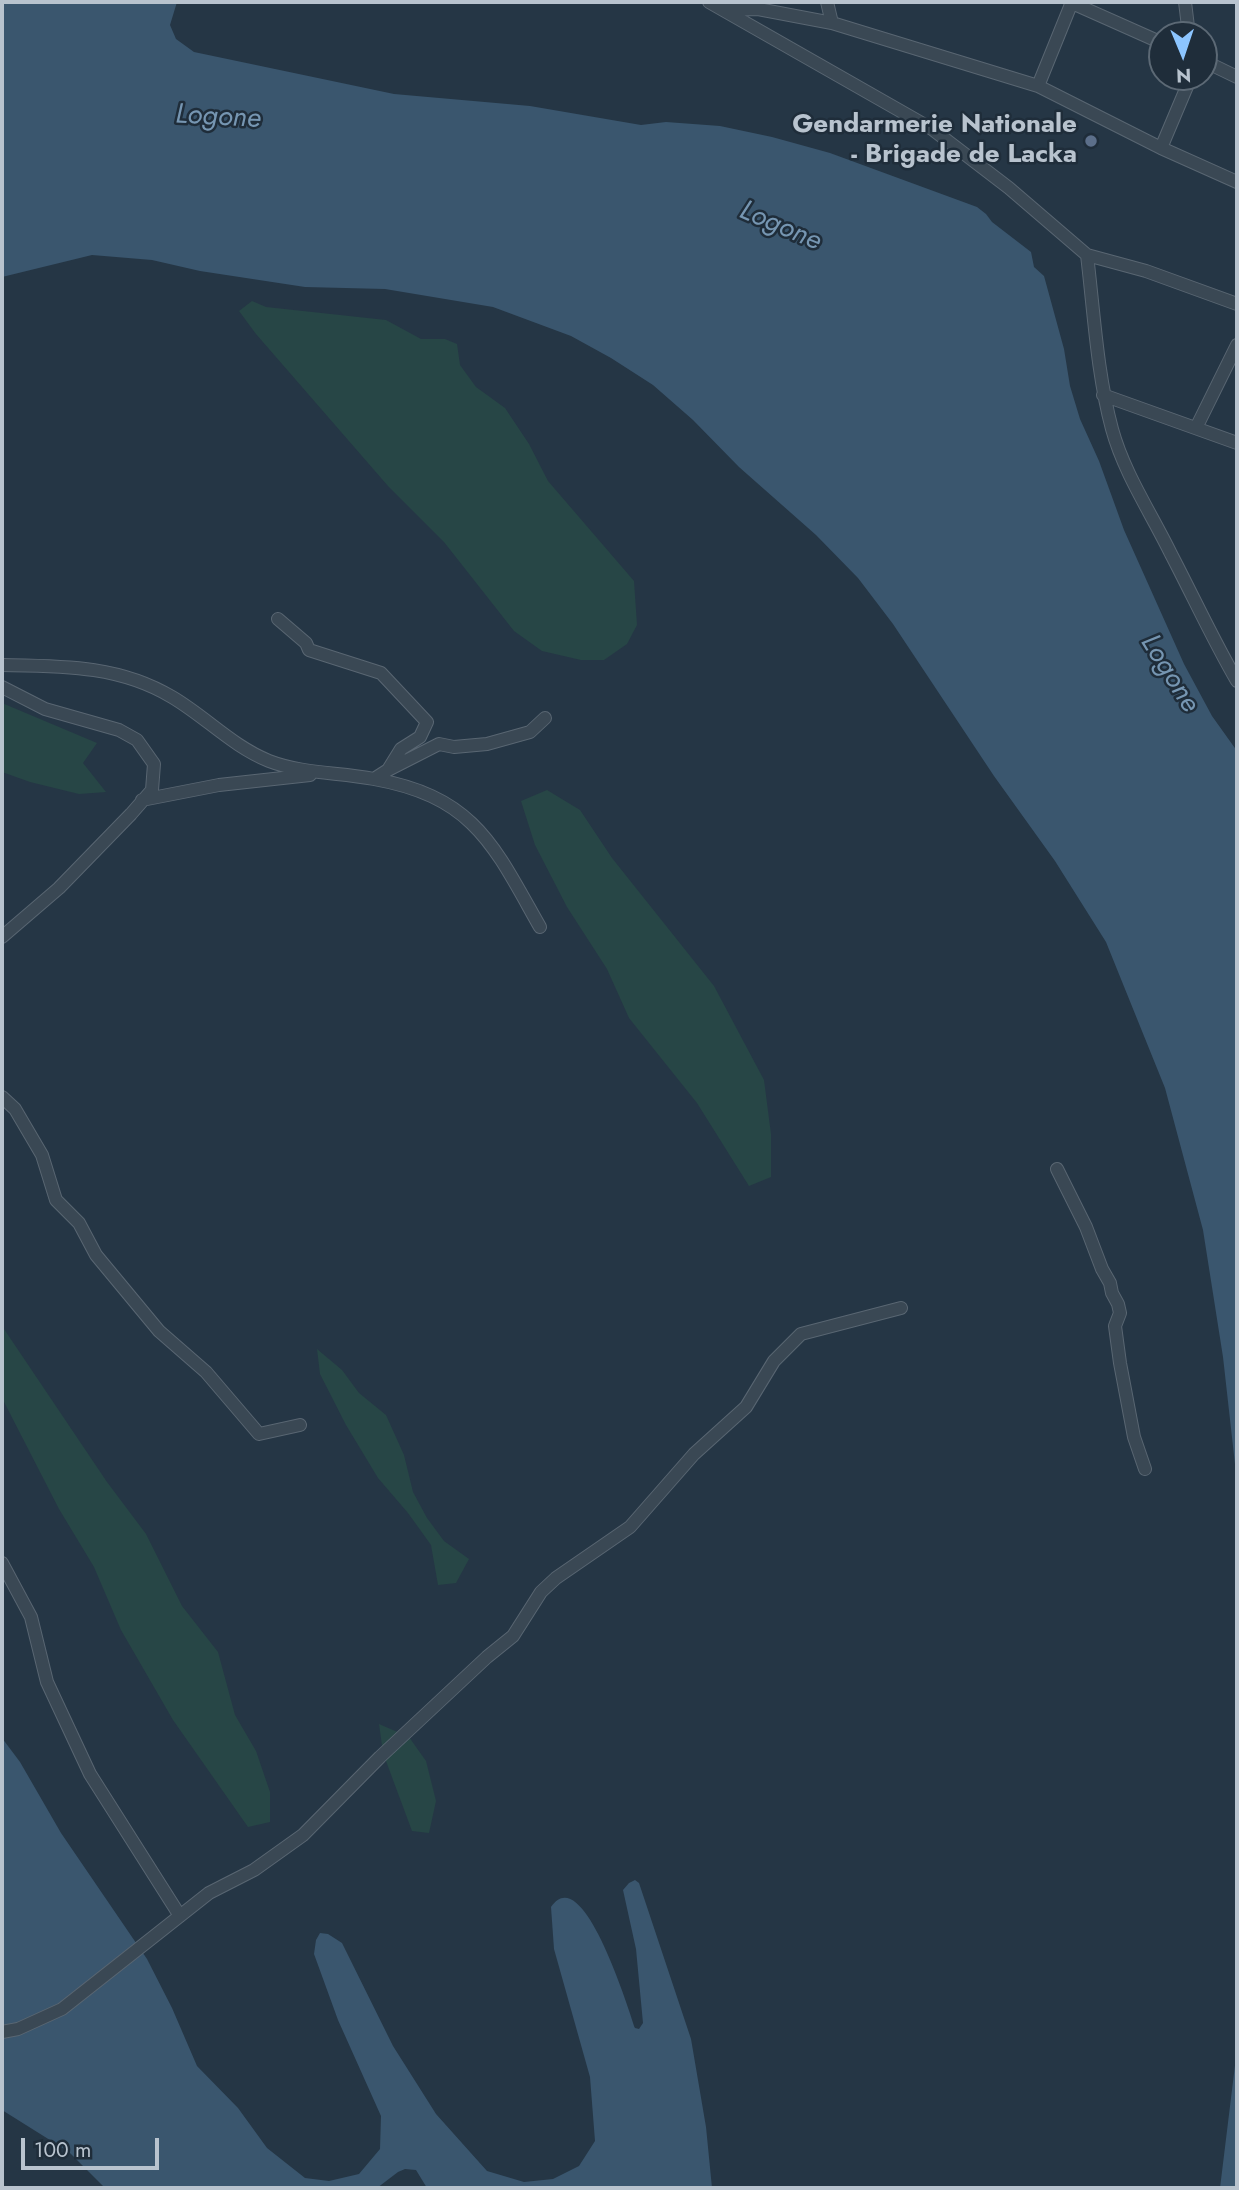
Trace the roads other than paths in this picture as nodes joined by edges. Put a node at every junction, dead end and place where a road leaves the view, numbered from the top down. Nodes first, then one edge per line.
1 (709, 2) edge
2 (827, 2) edge
3 (1071, 2) edge
4 (1185, 2) edge
5 (726, 10) junction
6 (1187, 21) edge
7 (832, 23) junction
8 (1148, 37) edge
9 (1218, 68) edge
10 (1237, 77) edge
11 (1038, 86) junction
12 (1185, 91) edge
13 (1161, 148) junction
14 (1237, 183) edge
15 (1087, 255) junction
16 (1237, 304) edge
17 (1237, 345) edge
18 (1103, 395) junction
19 (1196, 428) junction
20 (1237, 443) edge
21 (278, 620) dead end
22 (2, 665) edge
23 (1237, 681) edge
24 (2, 687) edge
25 (545, 718) dead end
26 (388, 770) junction
27 (320, 773) junction
28 (374, 779) junction
29 (142, 800) junction
30 (540, 927) dead end
31 (2, 937) edge
32 (2, 1097) edge
33 (1057, 1169) dead end
34 (901, 1308) dead end
35 (300, 1425) dead end
36 (1145, 1469) dead end
37 (2, 1563) edge
38 (180, 1916) junction
39 (2, 2032) edge

1 - 5 street
2 - 7 street
3 - 8 street
3 - 11 street
4 - 6 street
5 - 7 street
5 - 15 street
7 - 11 street
9 - 10 street
11 - 13 street
12 - 13 street
13 - 14 street
15 - 16 street
15 - 18 street
17 - 19 street
18 - 19 street
18 - 23 street
19 - 20 street
21 - 26 street
22 - 27 street
24 - 29 street
25 - 26 street
26 - 28 street
27 - 28 street
27 - 29 street
28 - 30 street
29 - 31 street
32 - 35 street
33 - 36 street
34 - 38 street
37 - 38 street
38 - 39 street

